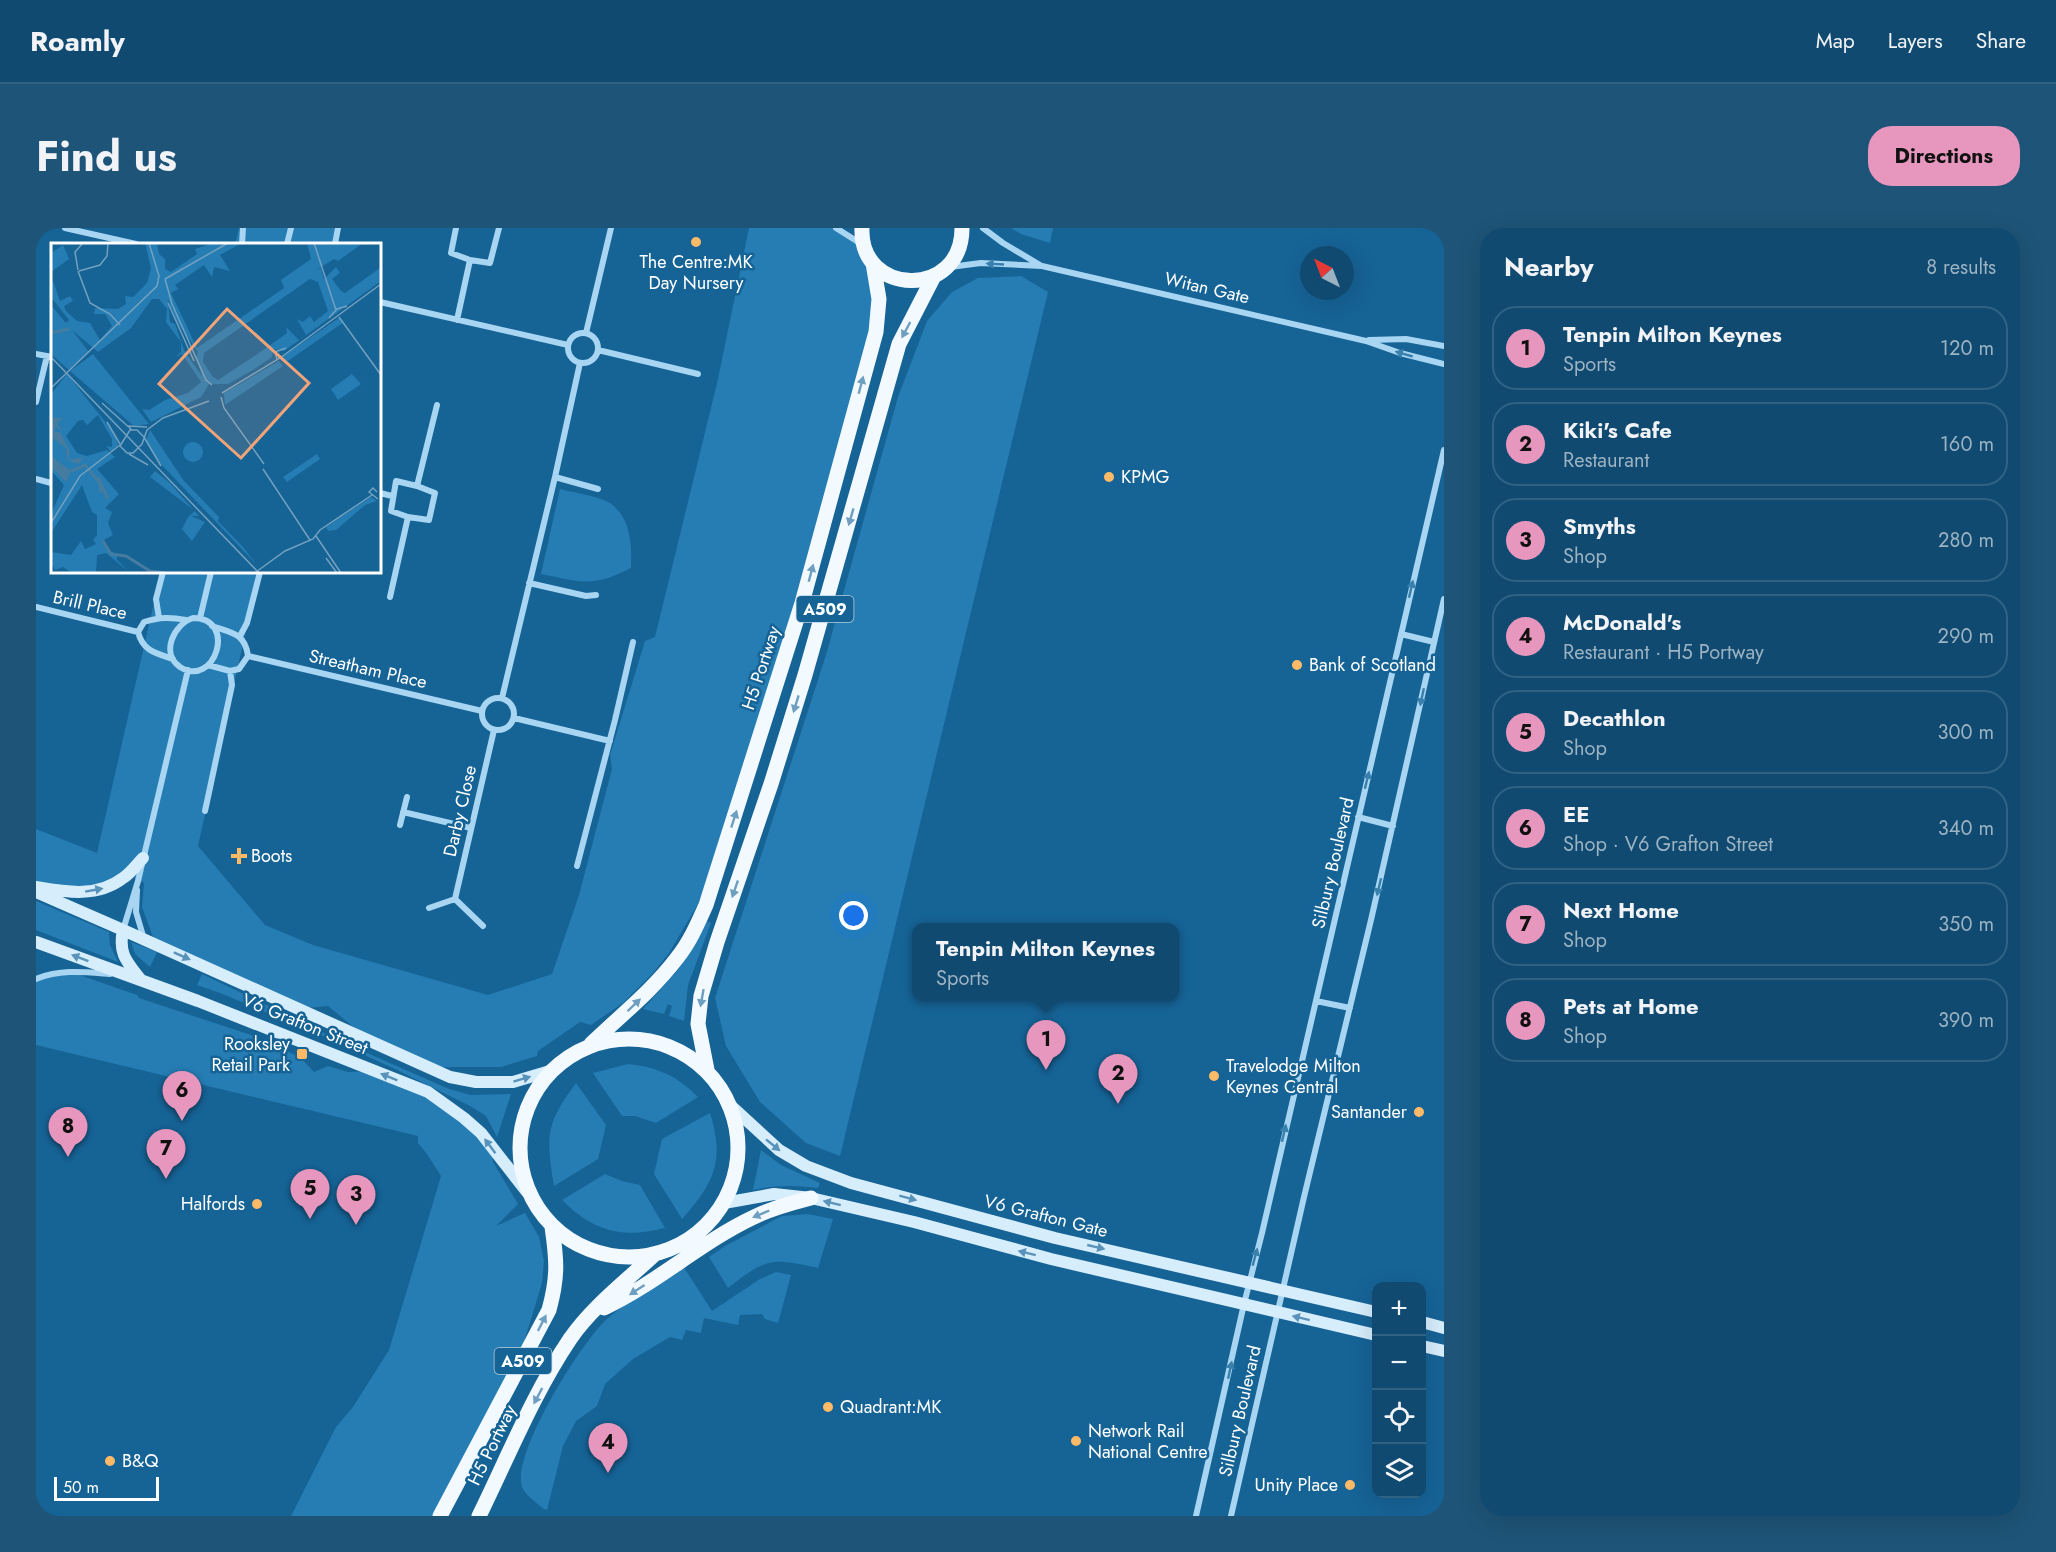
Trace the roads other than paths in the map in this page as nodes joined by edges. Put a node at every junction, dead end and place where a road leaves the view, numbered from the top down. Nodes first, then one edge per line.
1 (65, 228) edge
2 (243, 228) edge
3 (291, 228) edge
4 (338, 228) edge
5 (456, 228) edge
6 (499, 228) edge
7 (611, 228) edge
8 (836, 228) edge
9 (862, 228) edge
10 (962, 228) edge
11 (983, 228) edge
12 (132, 243) edge
13 (242, 243) edge
14 (287, 243) edge
15 (335, 243) edge
16 (864, 246) junction
17 (470, 260) junction
18 (873, 263) junction
19 (1042, 266) junction
20 (948, 267) junction
21 (933, 278) junction
22 (381, 302) edge
23 (457, 320) junction
24 (586, 333) junction
25 (1366, 341) junction
26 (568, 345) junction
27 (1444, 346) edge
28 (598, 350) junction
29 (36, 354) edge
30 (50, 356) edge
31 (580, 363) junction
32 (1444, 364) edge
33 (698, 374) dead end
34 (36, 402) edge
35 (437, 405) dead end
36 (1444, 450) edge
37 (555, 477) junction
38 (36, 479) edge
39 (51, 483) dead end
40 (417, 486) junction
41 (598, 489) dead end
42 (381, 493) edge
43 (392, 496) junction
44 (408, 517) junction
45 (163, 573) edge
46 (211, 573) edge
47 (260, 573) edge
48 (529, 583) junction
49 (596, 595) dead end
50 (390, 597) dead end
51 (1444, 599) edge
52 (36, 607) edge
53 (159, 618) junction
54 (200, 618) junction
55 (186, 620) junction
56 (212, 626) junction
57 (138, 632) junction
58 (1401, 634) junction
59 (240, 636) junction
60 (633, 642) dead end
61 (1434, 642) junction
62 (248, 656) junction
63 (173, 659) junction
64 (208, 665) junction
65 (188, 670) junction
66 (230, 670) junction
67 (501, 698) junction
68 (482, 711) junction
69 (514, 717) junction
70 (494, 730) junction
71 (610, 741) junction
72 (406, 797) dead end
73 (205, 811) dead end
74 (403, 812) junction
75 (1358, 817) junction
76 (400, 825) dead end
77 (1393, 826) junction
78 (471, 828) junction
79 (143, 858) junction
80 (577, 866) dead end
81 (138, 881) junction
82 (36, 887) edge
83 (36, 892) edge
84 (455, 899) junction
85 (429, 908) dead end
86 (483, 926) dead end
87 (123, 930) junction
88 (36, 942) edge
89 (150, 942) junction
90 (123, 975) junction
91 (36, 979) edge
92 (143, 981) junction
93 (1316, 1001) junction
94 (1350, 1008) junction
95 (591, 1044) junction
96 (707, 1070) junction
97 (550, 1071) junction
98 (729, 1103) junction
99 (811, 1198) junction
100 (532, 1201) junction
101 (724, 1203) junction
102 (552, 1227) junction
103 (655, 1254) junction
104 (1249, 1282) junction
105 (1284, 1290) junction
106 (1244, 1304) junction
107 (1372, 1311) edge
108 (1279, 1312) junction
109 (593, 1313) junction
110 (1426, 1323) edge
111 (1444, 1328) edge
112 (1372, 1334) edge
113 (1426, 1347) edge
114 (1444, 1351) edge
115 (440, 1516) edge
116 (479, 1516) edge
117 (1196, 1516) edge
118 (1231, 1516) edge

1 - 12 street
2 - 13 street
3 - 14 street
4 - 15 street
5 - 17 street
6 - 17 street
7 - 24 street
8 - 16 street
9 - 16 main road
10 - 20 main road
11 - 19 street, Witan Gate
16 - 18 main road
17 - 23 street
18 - 21 main road
95 -> 18 main road, H5 Portway / A509
19 -> 20 street, Witan Gate
19 - 25 street, Witan Gate
20 - 21 main road
21 -> 96 main road, A509
22 - 23 street
23 - 26 street
24 - 26 street
24 - 28 street
25 - 27 street, Witan Gate
32 -> 25 street, Witan Gate
26 - 31 street
28 - 31 street
28 - 33 street
29 - 30 street
30 - 34 street
31 - 37 street
35 - 40 street
58 -> 36 street, Silbury Boulevard
37 - 41 street
37 - 48 street
38 - 39 street
40 - 43 street
40 - 44 street
42 - 43 street
43 - 44 street
44 - 50 street
45 - 53 street
46 - 54 street
47 - 59 street
48 - 49 street
48 - 67 street
51 - 61 street
52 - 57 street, Brill Place
53 - 55 street
53 - 57 street
54 - 55 street
54 - 56 street
55 - 63 street
56 - 59 street
56 - 64 street
57 - 63 street
58 - 61 street
75 -> 58 street, Silbury Boulevard
59 - 62 street
60 - 71 street
61 -> 77 street
62 - 66 street
62 - 68 street, Streatham Place
63 - 65 street
64 - 65 street
64 - 66 street
65 - 79 street
66 - 73 street
67 - 68 street
67 - 69 street
68 - 70 street
69 - 70 street
69 - 71 street
70 - 78 street, Darby Close
71 - 80 street
72 - 74 street
74 - 76 street
74 - 78 street
75 - 77 street
75 - 93 street, Silbury Boulevard
77 -> 94 street
78 - 84 street, Darby Close
79 - 81 street
82 -> 79 street
81 - 87 street
81 - 89 street
83 - 87 street, V6 Grafton Street
84 - 85 street
84 - 86 street
87 - 89 street, V6 Grafton Street
87 - 92 street
90 -> 88 street, V6 Grafton Street
89 -> 97 street, V6 Grafton Street
90 - 91 street
90 - 92 street, V6 Grafton Street
100 -> 92 street, V6 Grafton Street
93 - 94 street
104 -> 93 street, Silbury Boulevard
94 - 105 street
95 - 96 main road, A509
95 - 97 main road, A509
96 - 98 main road, A509
97 - 100 main road, A509
98 - 101 main road, A509
98 -> 104 street, V6 Grafton Gate
99 - 101 street
106 -> 99 street
99 -> 109 main road
100 - 102 main road, A509
101 - 103 main road, A509
102 - 103 main road, A509
115 -> 102 main road, H5 Portway / A509
103 - 109 main road, H5 Portway / A509
104 - 105 street, V6 Grafton Gate
104 - 106 street, Silbury Boulevard
105 - 107 street, V6 Grafton Gate
105 - 108 street, Silbury Boulevard
106 - 108 street
117 -> 106 street, Silbury Boulevard
112 -> 108 street
108 - 118 street, Silbury Boulevard
109 -> 116 main road, H5 Portway / A509
110 - 111 street
113 - 114 street

